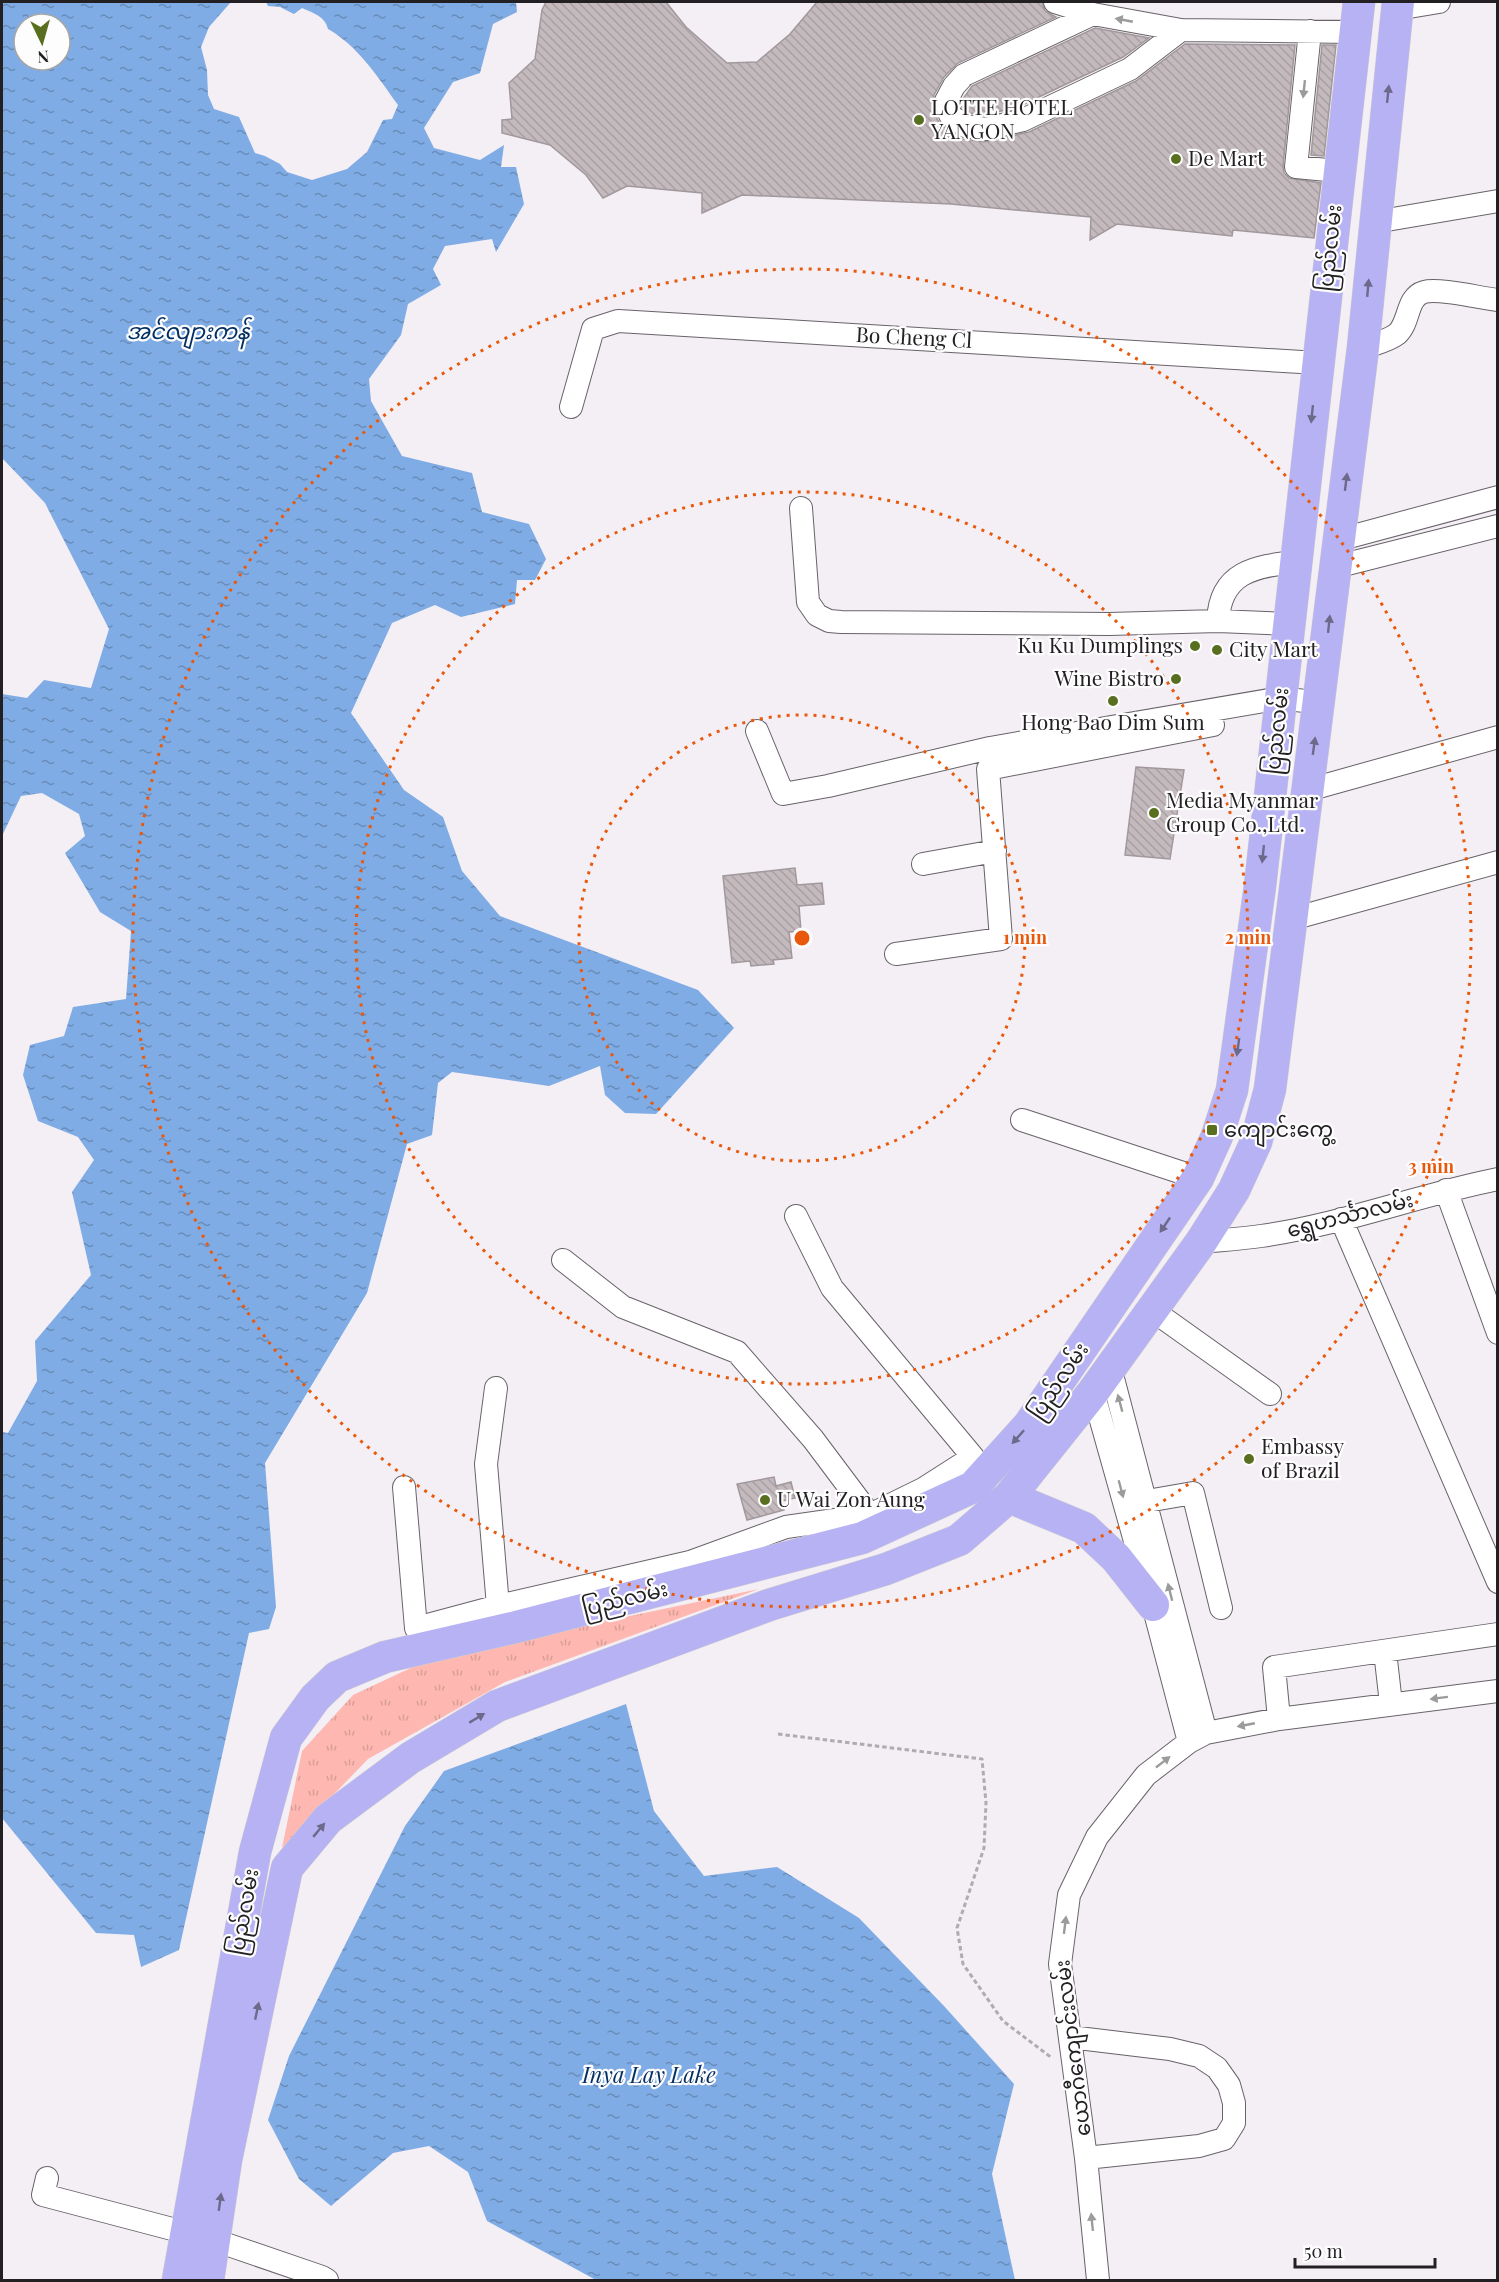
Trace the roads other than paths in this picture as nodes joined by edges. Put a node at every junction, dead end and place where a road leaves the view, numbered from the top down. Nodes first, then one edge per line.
1 (1055, 2) edge
2 (1359, 2) edge
3 (1439, 2) edge
4 (1093, 14) junction
5 (1396, 15) edge
6 (1181, 30) junction
7 (1310, 31) junction
8 (1356, 32) junction
9 (1338, 171) junction
10 (1497, 201) edge
11 (1375, 222) junction
12 (1497, 300) edge
13 (1363, 348) junction
14 (1318, 363) junction
15 (571, 407) dead end
16 (1497, 497) edge
17 (801, 508) dead end
18 (1497, 526) edge
19 (1297, 548) junction
20 (1337, 553) junction
21 (1218, 621) junction
22 (1288, 624) junction
23 (1320, 703) junction
24 (1280, 705) junction
25 (757, 730) dead end
26 (1497, 737) edge
27 (1308, 790) junction
28 (995, 851) junction
29 (1497, 862) edge
30 (924, 864) dead end
31 (1293, 919) junction
32 (896, 954) dead end
33 (1022, 1120) dead end
34 (1198, 1178) junction
35 (1497, 1179) edge
36 (1446, 1190) junction
37 (796, 1216) dead end
38 (1341, 1219) junction
39 (1201, 1242) junction
40 (563, 1260) dead end
41 (1152, 1310) junction
42 (1497, 1333) edge
43 (1065, 1372) junction
44 (1102, 1380) junction
45 (496, 1389) dead end
46 (1270, 1394) dead end
47 (404, 1487) dead end
48 (1009, 1497) junction
49 (1147, 1502) junction
50 (870, 1515) junction
51 (1497, 1582) edge
52 (1153, 1605) junction
53 (1221, 1608) dead end
54 (507, 1616) junction
55 (1497, 1634) edge
56 (1385, 1651) junction
57 (1497, 1691) edge
58 (1391, 1704) junction
59 (1279, 1719) junction
60 (1198, 1738) junction
61 (1070, 2037) junction
62 (213, 2157) junction
63 (1086, 2158) junction
64 (47, 2178) dead end
65 (200, 2237) junction
66 (178, 2280) edge
67 (208, 2280) edge
68 (327, 2280) edge
69 (1098, 2280) edge

1 - 4 street
2 - 8 highway, ပြည်လမ်း
3 - 5 street
6 -> 4 street
4 - 6 street
5 - 8 highway
11 -> 5 highway, ပြည်လမ်း
6 - 7 street
7 - 8 street
7 -> 9 street
8 - 9 highway, ပြည်လမ်း
9 - 14 highway, ပြည်လမ်း
10 - 11 street
13 -> 11 highway, ပြည်လမ်း
12 - 13 street
20 -> 13 highway, ပြည်လမ်း
14 - 15 street, Bo Cheng Cl
14 -> 19 highway, ပြည်လမ်း
16 - 20 street
17 - 21 street
18 - 20 street
19 - 20 highway
19 - 21 street
19 - 22 highway, ပြည်လမ်း
23 -> 20 highway, ပြည်လမ်း
21 - 22 street
22 - 24 highway, ပြည်လမ်း
23 - 24 street
27 -> 23 highway, ပြည်လမ်း
24 - 25 street
24 - 28 street
24 -> 34 highway, ပြည်လမ်း
26 - 27 street
27 - 31 highway, ပြည်လမ်း
28 - 30 street
28 - 32 street
29 - 31 street
31 - 39 highway, ပြည်လမ်း
33 - 34 street
34 -> 43 highway, ပြည်လမ်း
35 - 36 street, ရွှေဟင်္သာလမ်း
36 - 38 street, ရွှေဟင်္သာလမ်း
36 - 42 street
37 - 50 street
38 - 39 street, ရွှေဟင်္သာလမ်း
38 - 51 street
39 - 41 highway, ပြည်လမ်း
40 - 50 street
41 - 44 highway, ပြည်လမ်း
41 - 46 street
43 - 44 highway
43 -> 54 highway, ပြည်လမ်း
44 - 48 highway, ပြည်လမ်း
49 -> 44 street
44 -> 52 street
45 - 54 street
47 - 54 street
48 - 52 highway
62 -> 48 highway, ပြည်လမ်း
49 - 53 street
60 -> 49 street
50 - 54 street
52 - 60 street
54 - 62 highway, ပြည်လမ်း
55 - 56 street
56 - 58 street
56 - 59 street
57 -> 58 street, ယောဂီကျောင်းလမ်း
58 - 59 street, ယောဂီကျောင်းလမ်း
59 -> 60 street, ယောဂီကျောင်းလမ်း
61 -> 60 street, ယောဂီကျောင်းလမ်း
61 - 63 street, ယောဂီကျောင်းလမ်း
61 - 63 street
62 - 65 highway, ပြည်လမ်း
69 -> 63 street, ယောဂီကျောင်းလမ်း
64 - 65 street
65 - 66 highway, ပြည်လမ်း
65 - 67 highway, ပြည်လမ်း
65 - 68 street

